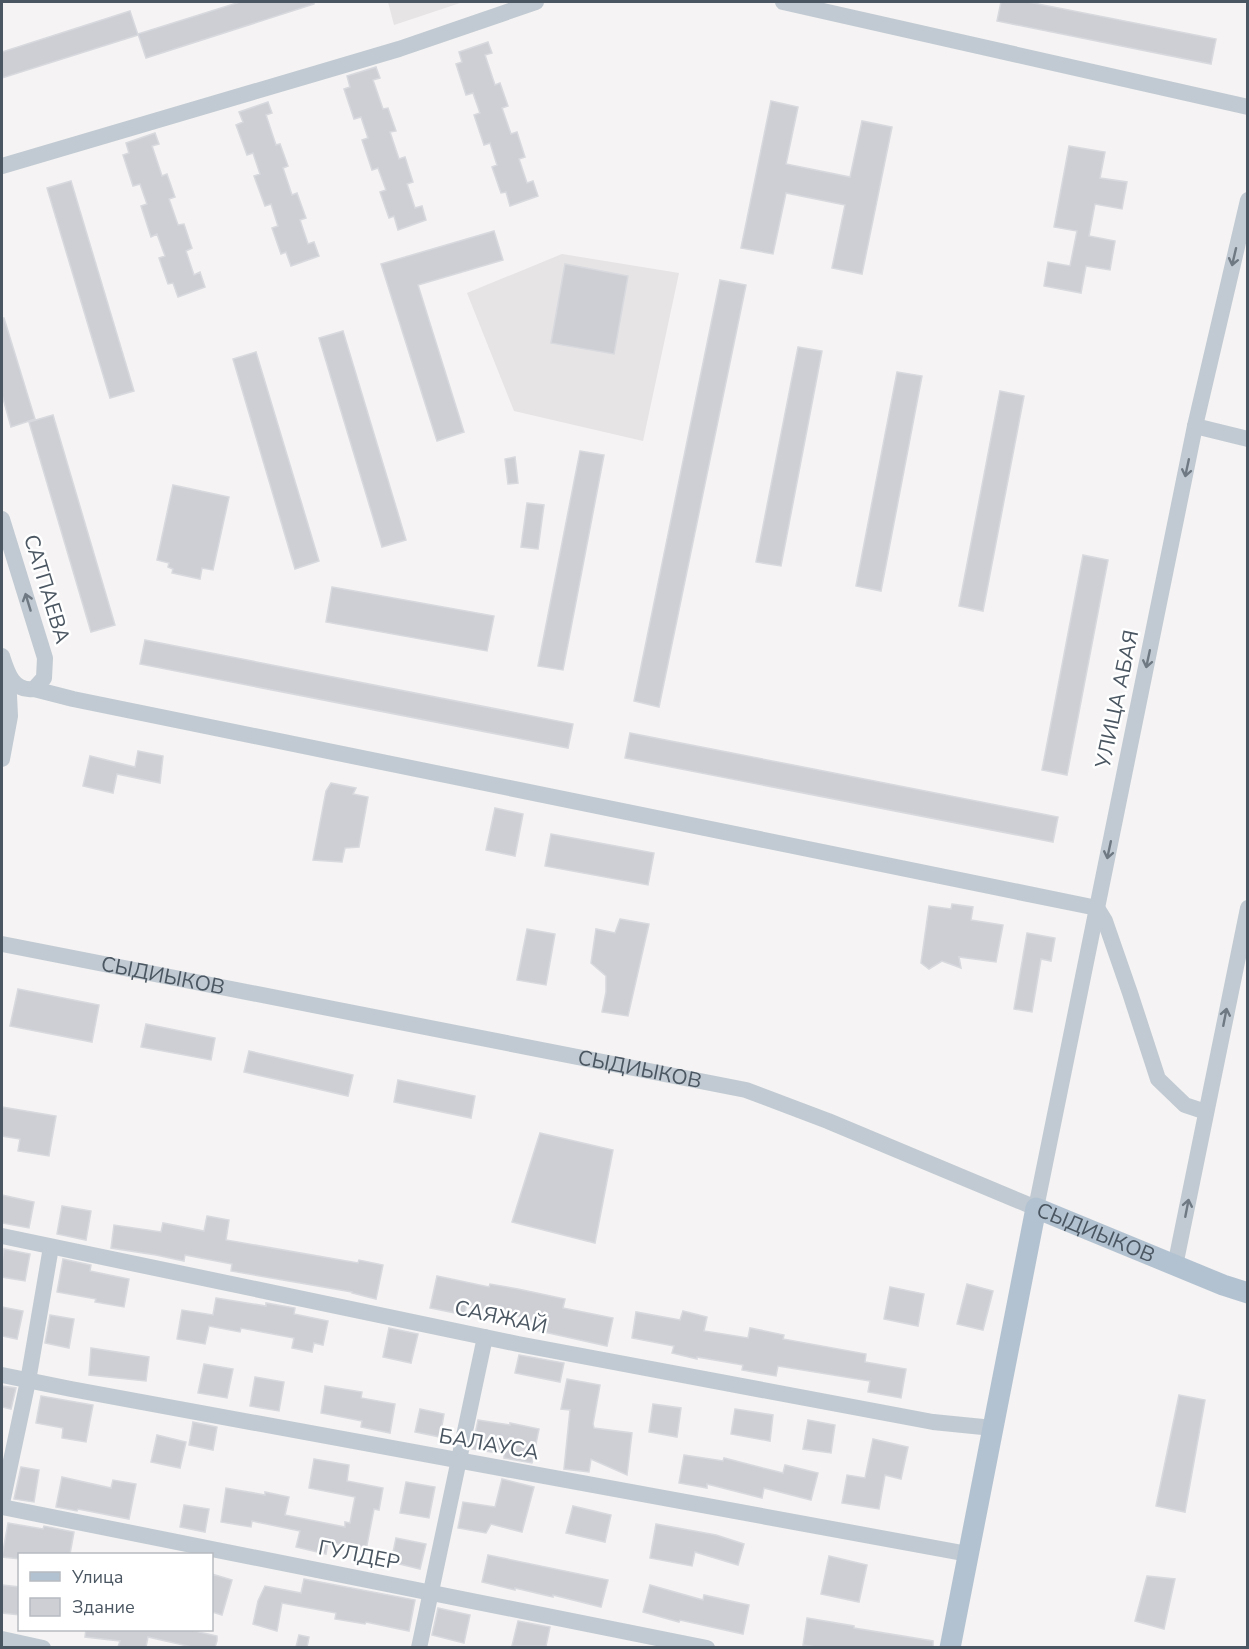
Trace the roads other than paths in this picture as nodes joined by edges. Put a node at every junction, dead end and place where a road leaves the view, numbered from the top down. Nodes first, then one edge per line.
1 (536, 2) edge
2 (783, 2) edge
3 (1248, 107) edge
4 (2, 166) edge
5 (1248, 200) edge
6 (1195, 426) junction
7 (1248, 439) edge
8 (2, 519) edge
9 (2, 656) edge
10 (45, 658) junction
11 (8, 675) junction
12 (31, 689) junction
13 (73, 699) junction
14 (10, 716) junction
15 (2, 759) edge
16 (1097, 908) junction
17 (1248, 908) edge
18 (2, 944) edge
19 (1206, 1112) junction
20 (1036, 1208) junction
21 (2, 1236) edge
22 (51, 1247) junction
23 (1175, 1266) junction
24 (1248, 1293) edge
25 (485, 1337) junction
26 (2, 1375) edge
27 (28, 1381) junction
28 (993, 1428) junction
29 (460, 1461) junction
30 (2, 1505) edge
31 (968, 1554) junction
32 (431, 1592) junction
33 (2, 1639) edge
34 (43, 1647) edge
35 (419, 1647) edge
36 (707, 1647) edge
37 (950, 1647) edge

1 - 4 street
2 - 3 street
5 -> 6 street, УЛИЦА АБАЯ
6 - 7 street
6 -> 16 street, УЛИЦА АБАЯ
10 -> 8 street, САТПАЕВА
9 - 11 street
10 - 12 street, САТПАЕВА
10 - 13 street
11 - 12 street
11 - 14 street
12 - 13 street
12 - 14 street, САТПАЕВА
13 - 16 street
14 - 15 street
16 - 19 street
16 - 20 street, УЛИЦА АБАЯ
19 -> 17 street
18 - 20 street, СЫДИЫКОВ
23 -> 19 street
20 - 23 main road, СЫДИЫКОВ
20 - 28 main road
21 - 22 street, САЯЖАЙ
22 - 25 street, САЯЖАЙ
22 - 27 street
23 - 24 main road, СЫДИЫКОВ
25 - 28 street, САЯЖАЙ
25 - 29 street
26 - 27 street, БАЛАУСА
27 - 29 street, БАЛАУСА
27 - 30 street
28 - 31 main road
29 - 31 street, БАЛАУСА
29 - 32 street
30 - 32 street, ГУЛДЕР
31 - 37 main road
32 - 35 street
32 - 36 street, ГУЛДЕР
33 - 34 street

